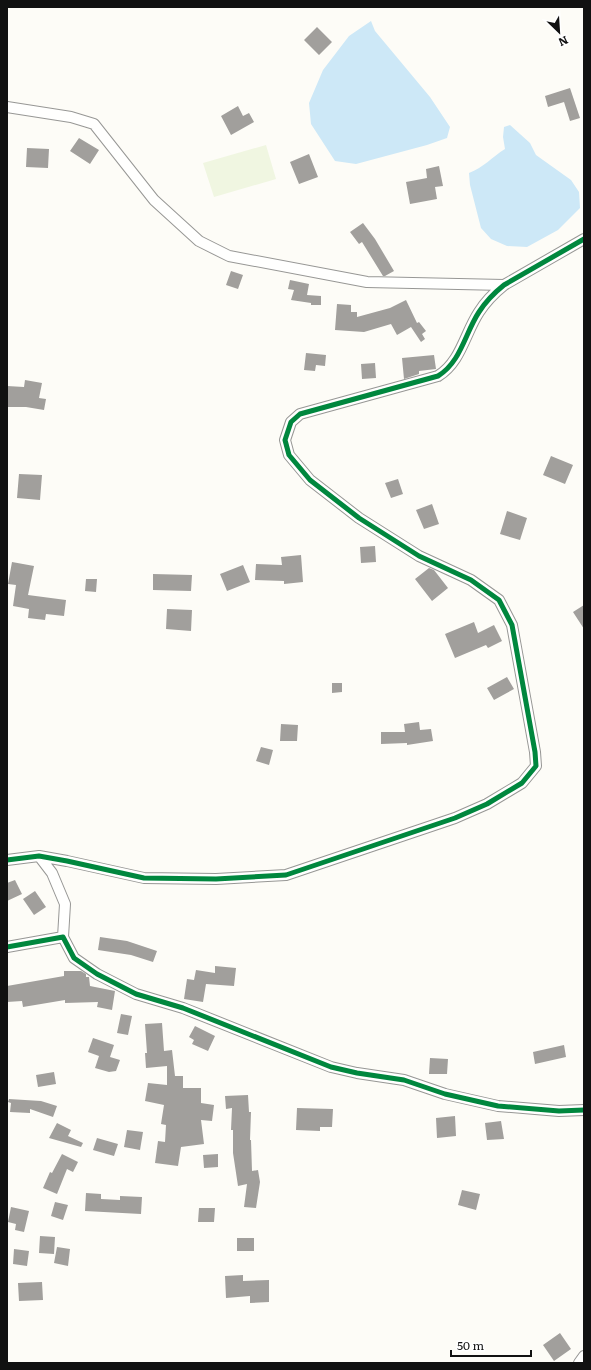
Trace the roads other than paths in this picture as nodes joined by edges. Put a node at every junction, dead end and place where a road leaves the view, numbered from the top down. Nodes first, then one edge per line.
1 (7, 107) edge
2 (584, 239) edge
3 (504, 285) junction
4 (39, 856) junction
5 (7, 860) edge
6 (62, 937) junction
7 (7, 947) edge
8 (584, 1110) edge
9 (584, 1356) edge
10 (579, 1363) edge

1 - 3 street
2 - 3 street
3 - 4 street
4 - 5 street
4 - 6 street
6 - 7 street
6 - 8 street
9 - 10 street

